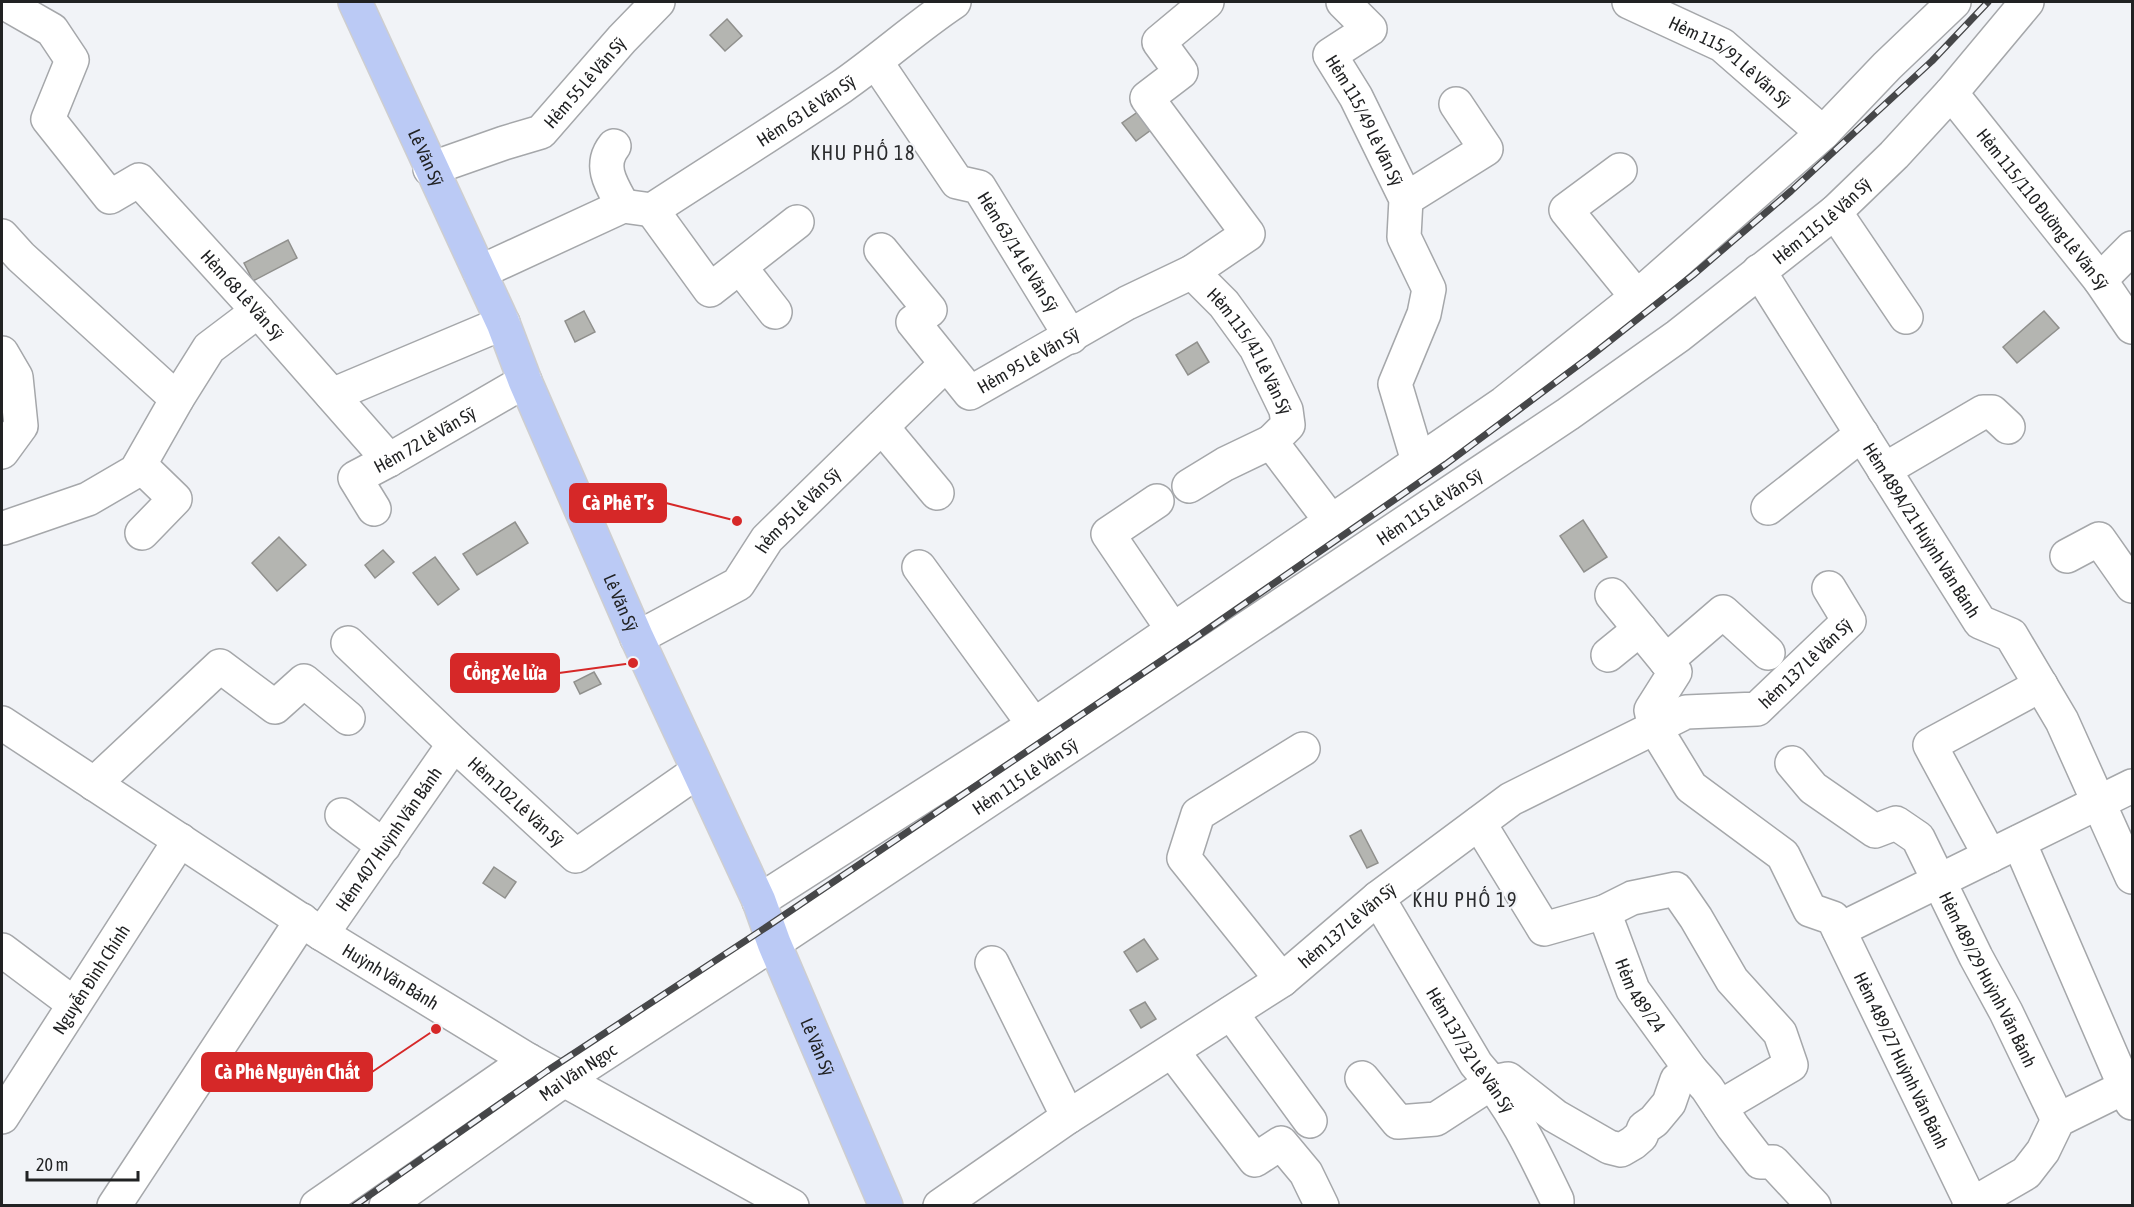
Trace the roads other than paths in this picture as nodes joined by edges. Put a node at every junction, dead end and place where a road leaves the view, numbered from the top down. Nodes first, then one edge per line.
1 (3, 2) edge
2 (355, 2) edge
3 (658, 2) edge
4 (954, 2) edge
5 (1207, 2) edge
6 (1343, 2) edge
7 (1629, 2) edge
8 (1954, 2) edge
9 (2027, 2) edge
10 (916, 12) edge
11 (876, 62) junction
12 (1951, 93) junction
13 (1456, 104) dead end
14 (1823, 133) junction
15 (614, 146) dead end
16 (430, 169) junction
17 (1620, 170) dead end
18 (1406, 199) junction
19 (638, 208) junction
20 (1834, 212) junction
21 (796, 222) dead end
22 (2, 236) edge
23 (2133, 248) edge
24 (881, 250) dead end
25 (740, 267) junction
26 (1759, 271) junction
27 (480, 272) junction
28 (1192, 272) junction
29 (2100, 280) junction
30 (1637, 297) junction
31 (258, 311) junction
32 (775, 312) dead end
33 (1906, 317) dead end
34 (503, 323) junction
35 (2133, 327) edge
36 (1071, 337) junction
37 (2, 353) edge
38 (946, 364) junction
39 (525, 381) junction
40 (9, 393) edge
41 (332, 395) junction
42 (177, 399) junction
43 (882, 427) junction
44 (2008, 427) dead end
45 (1862, 434) junction
46 (1271, 442) junction
47 (2, 452) edge
48 (389, 460) junction
49 (1418, 461) junction
50 (140, 465) junction
51 (1884, 470) junction
52 (1189, 486) dead end
53 (937, 492) dead end
54 (1157, 501) dead end
55 (1768, 508) dead end
56 (374, 509) dead end
57 (1331, 521) junction
58 (2, 528) edge
59 (142, 533) dead end
60 (2067, 556) dead end
61 (919, 567) dead end
62 (2133, 586) edge
63 (1829, 588) dead end
64 (1612, 595) dead end
65 (1640, 629) junction
66 (1173, 630) junction
67 (637, 638) junction
68 (348, 643) dead end
69 (1768, 653) dead end
70 (1608, 655) dead end
71 (1666, 661) junction
72 (2041, 686) junction
73 (348, 718) dead end
74 (2, 723) edge
75 (1034, 725) junction
76 (1655, 728) junction
77 (454, 744) junction
78 (1303, 749) dead end
79 (1792, 763) dead end
80 (698, 771) junction
81 (94, 784) junction
82 (2133, 786) edge
83 (2099, 803) junction
84 (342, 815) dead end
85 (1479, 823) junction
86 (180, 840) junction
87 (2019, 842) junction
88 (384, 846) junction
89 (1990, 856) junction
90 (2133, 877) edge
91 (1939, 881) junction
92 (1378, 898) junction
93 (759, 901) junction
94 (1604, 912) junction
95 (1836, 924) junction
96 (312, 927) junction
97 (774, 943) junction
98 (2, 950) edge
99 (992, 963) dead end
100 (1282, 980) junction
101 (74, 1004) junction
102 (1231, 1013) junction
103 (1172, 1051) junction
104 (528, 1060) junction
105 (1692, 1070) junction
106 (1362, 1078) dead end
107 (564, 1080) junction
108 (1493, 1082) junction
109 (2129, 1095) edge
110 (1720, 1107) junction
111 (2, 1117) edge
112 (1068, 1117) junction
113 (2058, 1120) junction
114 (1310, 1121) dead end
115 (1970, 1204) edge
116 (114, 1206) edge
117 (317, 1206) edge
118 (386, 1206) edge
119 (792, 1206) edge
120 (886, 1206) edge
121 (940, 1206) edge
122 (1322, 1206) edge
123 (1557, 1206) edge
124 (1814, 1206) edge

1 - 31 street, Hẻm 68 Lê Văn Sỹ
2 - 16 main road, Lê Văn Sỹ
3 - 16 street, Hẻm 55 Lê Văn Sỹ
4 - 10 street, Hẻm 63 Lê Văn Sỹ
5 - 28 street, Hẻm 95 Lê Văn Sỹ
6 - 18 street, Hẻm 115/49 Lê Văn Sỹ
7 - 14 street, Hẻm 115/91 Lê Văn Sỹ
8 - 14 street
9 - 12 street, Hẻm 115 Lê Văn Sỹ
10 - 11 street, Hẻm 63 Lê Văn Sỹ
11 - 19 street, Hẻm 63 Lê Văn Sỹ
11 - 36 street, Hẻm 63/14 Lê Văn Sỹ
12 - 20 street, Hẻm 115 Lê Văn Sỹ
12 - 29 street, Hẻm 115/110 Đường Lê Văn Sỹ
13 - 18 street, Hẻm 115/49 Lê Văn Sỹ
14 - 30 street
15 - 19 street
16 - 27 main road, Lê Văn Sỹ
17 - 30 street
18 - 49 street, Hẻm 115/49 Lê Văn Sỹ
19 - 25 street
19 - 27 street, Hẻm 63 Lê Văn Sỹ
20 - 26 street, Hẻm 115 Lê Văn Sỹ
20 - 33 street
21 - 25 street
22 - 42 street
23 - 29 street
24 - 38 street, Hẻm 95 Lê Văn Sỹ
25 - 32 street
26 - 45 street, Hẻm 489A/21 Huỳnh Văn Bánh
26 - 97 street, Hẻm 115 Lê Văn Sỹ
27 - 34 main road, Lê Văn Sỹ
28 - 36 street, Hẻm 95 Lê Văn Sỹ
28 - 46 street, Hẻm 115/41 Lê Văn Sỹ
29 - 35 street, Hẻm 115/110 Đường Lê Văn Sỹ
30 - 49 street
31 - 41 street, Hẻm 68 Lê Văn Sỹ
31 - 42 street
34 - 39 main road, Lê Văn Sỹ
34 - 41 street
36 - 38 street, Hẻm 95 Lê Văn Sỹ
37 - 40 street
38 - 43 street, hẻm 95 Lê Văn Sỹ
39 - 48 street, Hẻm 72 Lê Văn Sỹ
39 - 67 main road, Lê Văn Sỹ
40 - 47 street
41 - 48 street, Hẻm 68 Lê Văn Sỹ
42 - 50 street
43 - 53 street
43 - 67 street, hẻm 95 Lê Văn Sỹ
44 - 51 street
45 - 51 street, Hẻm 489A/21 Huỳnh Văn Bánh
45 - 55 street
46 - 52 street
46 - 57 street, Hẻm 115/41 Lê Văn Sỹ
48 - 56 street, Hẻm 72 Lê Văn Sỹ
49 - 57 street
50 - 58 street
50 - 59 street
51 - 72 street, Hẻm 489A/21 Huỳnh Văn Bánh
54 - 66 street
57 - 66 street
60 - 62 street
61 - 75 street
63 - 76 street, hẻm 137 Lê Văn Sỹ
64 - 65 street
65 - 70 street
65 - 71 street
66 - 75 street
67 - 80 main road, Lê Văn Sỹ
68 - 77 street, Hẻm 102 Lê Văn Sỹ
69 - 71 street
71 - 76 street
72 - 83 street, Hẻm 489A/21 Huỳnh Văn Bánh
72 - 89 street
73 - 81 street
74 - 81 street, Huỳnh Văn Bánh
75 - 93 street
76 - 85 street, hẻm 137 Lê Văn Sỹ
76 - 95 street
77 - 80 street, Hẻm 102 Lê Văn Sỹ
77 - 88 street, Hẻm 407 Huỳnh Văn Bánh
78 - 100 street
79 - 91 street, Hẻm 489/29 Huỳnh Văn Bánh
80 - 93 main road, Lê Văn Sỹ
81 - 86 street, Huỳnh Văn Bánh
82 - 83 street
83 - 87 street
83 - 90 street, Hẻm 489A/21 Huỳnh Văn Bánh
84 - 88 street
85 - 92 street, hẻm 137 Lê Văn Sỹ
85 - 94 street
86 - 96 street, Huỳnh Văn Bánh
86 - 101 street, Nguyễn Đình Chính
87 - 89 street
87 - 109 street
88 - 96 street, Hẻm 407 Huỳnh Văn Bánh
89 - 91 street
91 - 95 street
91 - 113 street, Hẻm 489/29 Huỳnh Văn Bánh
92 - 100 street, hẻm 137 Lê Văn Sỹ
92 - 108 street, Hẻm 137/32 Lê Văn Sỹ
93 - 97 main road, Lê Văn Sỹ
94 - 105 street, Hẻm 489/24
94 - 110 street
95 - 115 street, Hẻm 489/27 Huỳnh Văn Bánh
96 - 104 street, Huỳnh Văn Bánh
96 - 116 street, Hẻm 407 Huỳnh Văn Bánh
97 - 107 street, Mai Văn Ngọc
97 - 120 main road, Lê Văn Sỹ
98 - 101 street
99 - 112 street
100 - 102 street, hẻm 137 Lê Văn Sỹ
101 - 111 street, Nguyễn Đình Chính
102 - 103 street, hẻm 137 Lê Văn Sỹ
102 - 114 street
103 - 112 street, hẻm 137 Lê Văn Sỹ
103 - 122 street
104 - 107 street, Huỳnh Văn Bánh
104 - 117 street, Mai Văn Ngọc
105 - 108 street
105 - 110 street, Hẻm 489/24
106 - 108 street
107 - 118 street, Mai Văn Ngọc
107 - 119 street, Huỳnh Văn Bánh
108 - 123 street, Hẻm 137/32 Lê Văn Sỹ
109 - 113 street
110 - 124 street, Hẻm 489/24
112 - 121 street, hẻm 137 Lê Văn Sỹ
113 - 115 street

